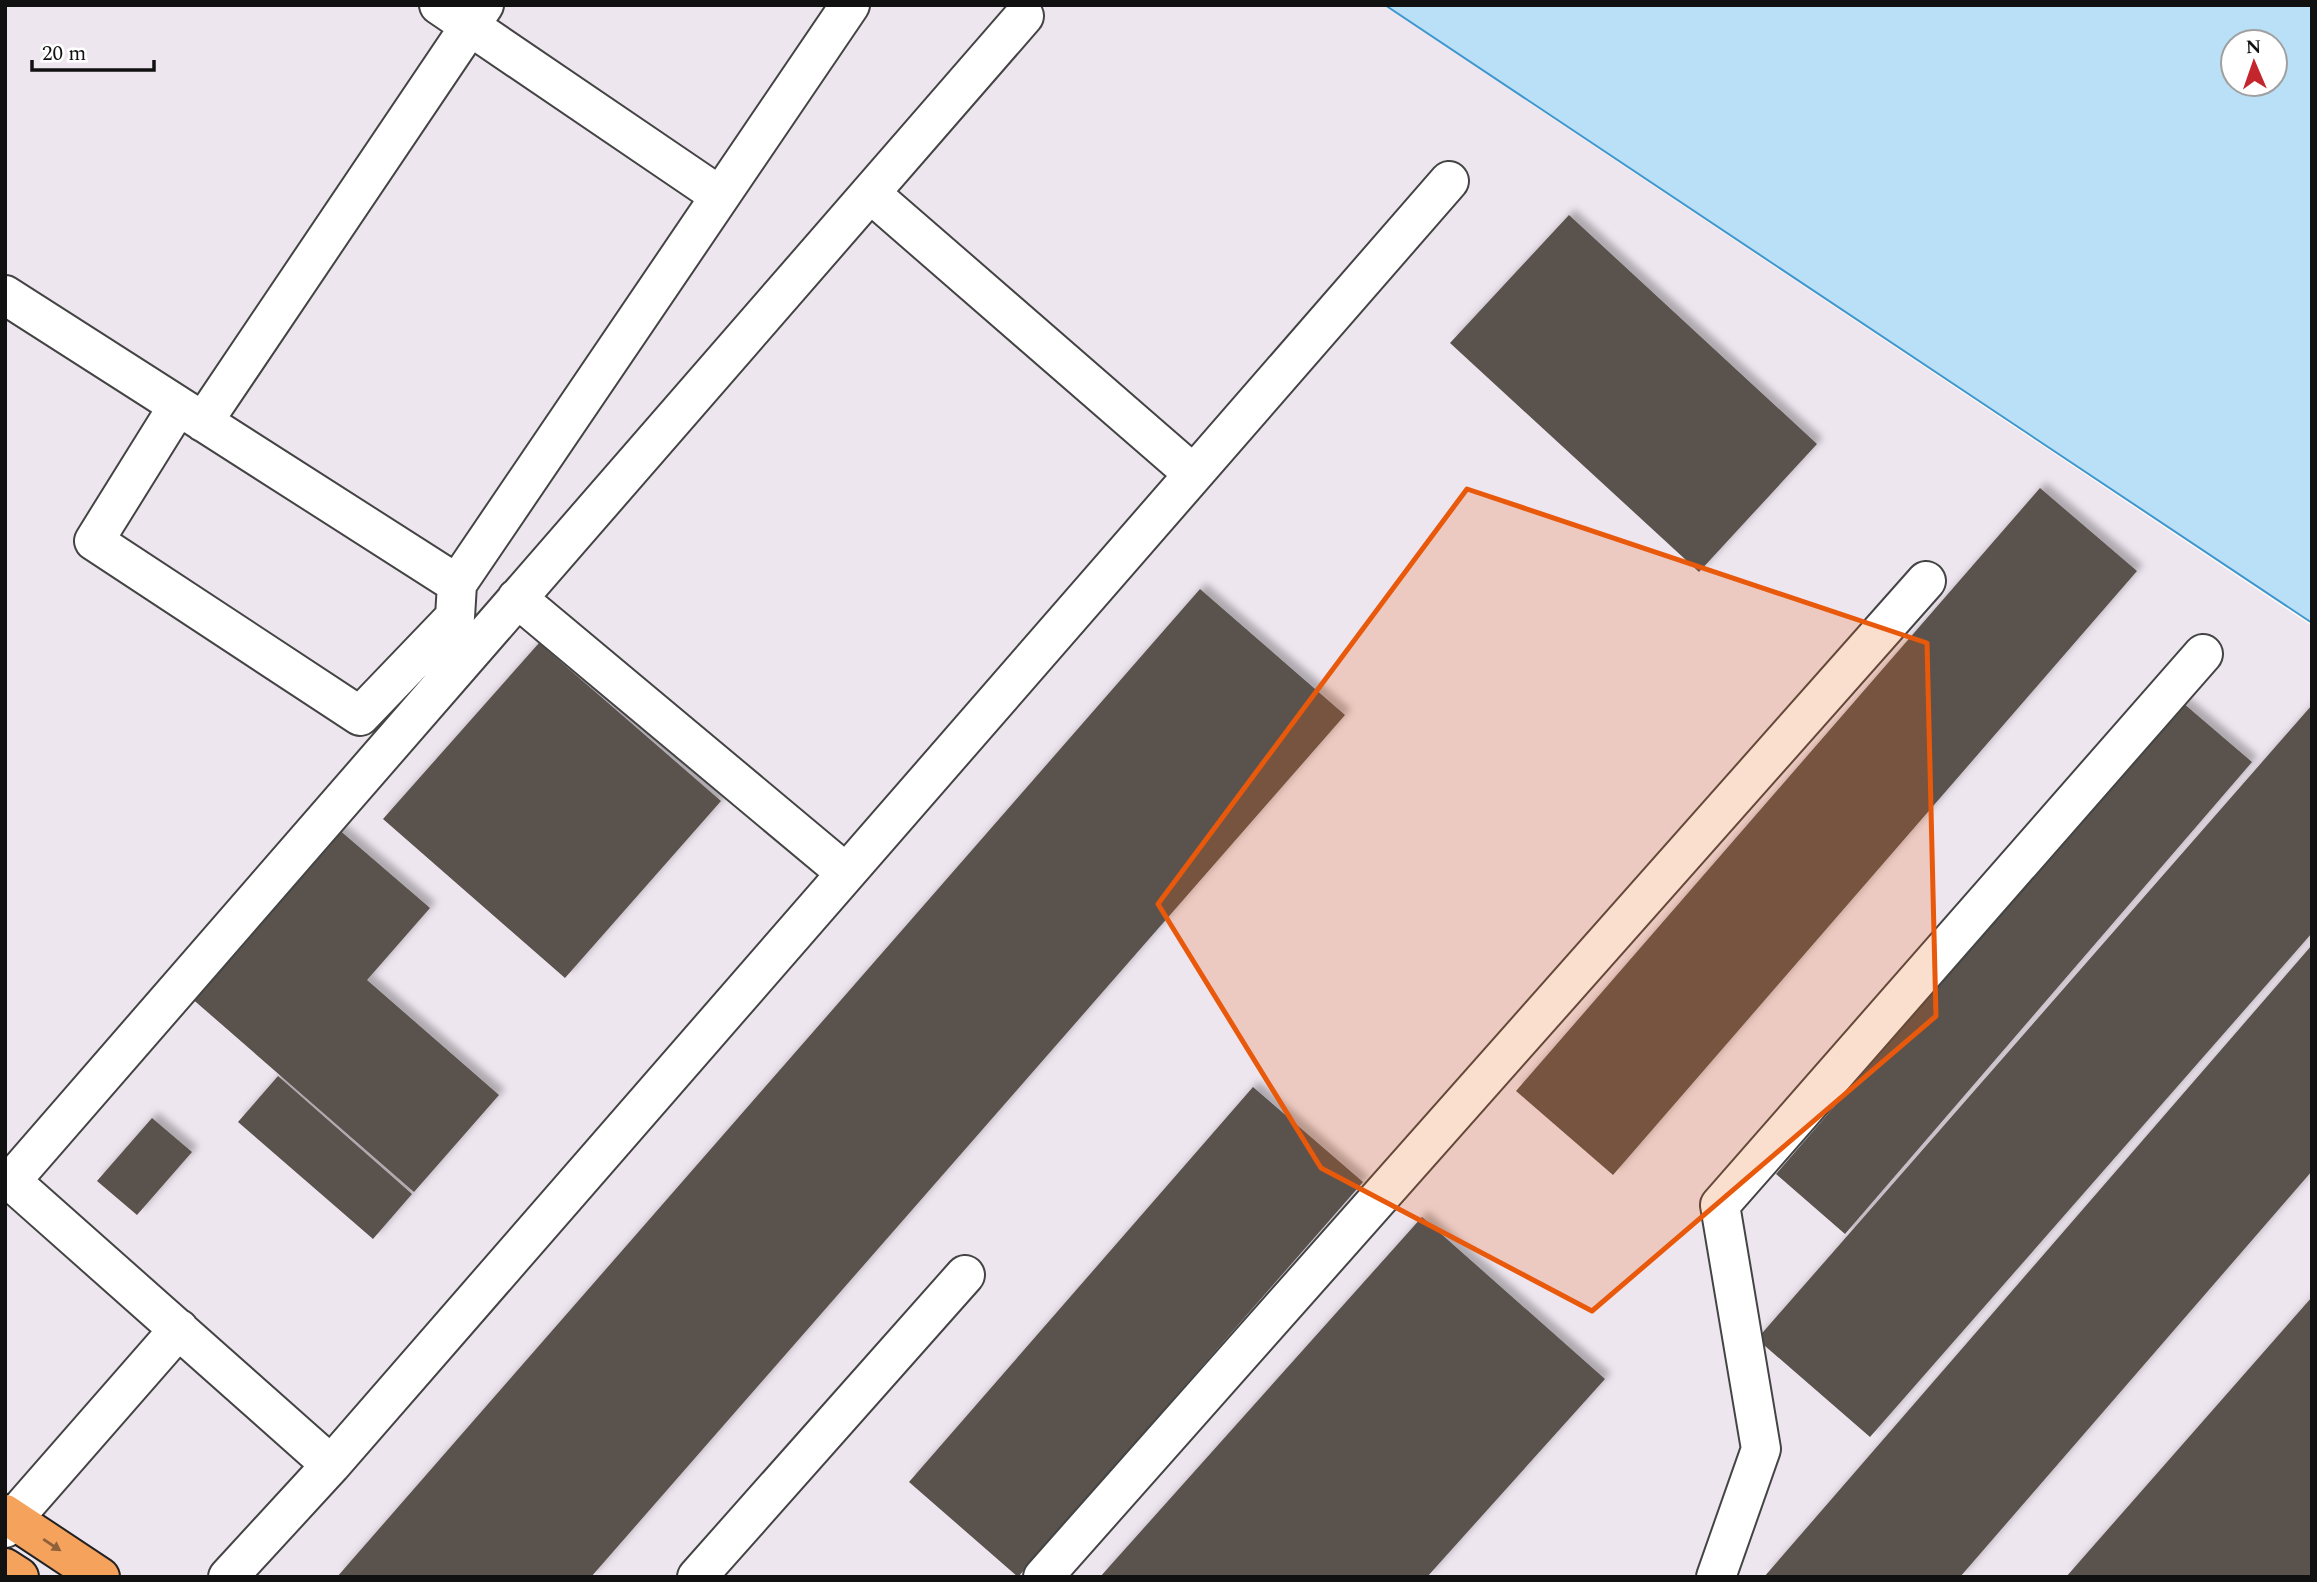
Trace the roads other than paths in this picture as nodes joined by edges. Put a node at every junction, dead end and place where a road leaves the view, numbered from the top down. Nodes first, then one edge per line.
1 (439, 5) edge
2 (850, 5) edge
3 (477, 16) edge
4 (1024, 16) dead end
5 (1448, 181) dead end
6 (870, 193) junction
7 (720, 197) junction
8 (5, 295) edge
9 (191, 414) junction
10 (1183, 465) dead end
11 (1926, 581) dead end
12 (457, 584) junction
13 (517, 598) junction
14 (2203, 654) dead end
15 (846, 873) junction
16 (965, 1275) dead end
17 (178, 1329) junction
18 (331, 1465) junction
19 (8, 1520) edge
20 (5, 1568) edge
21 (19, 1577) edge
22 (100, 1577) edge
23 (228, 1577) edge
24 (697, 1577) edge
25 (1043, 1577) edge
26 (1716, 1577) edge

1 - 3 lane
2 - 7 lane
3 - 7 lane
3 - 9 lane
4 - 6 lane
5 - 15 lane
6 - 10 lane
6 - 13 lane
7 - 12 lane
8 - 9 lane
9 - 12 lane
9 - 12 lane
11 - 25 lane
13 - 15 lane
13 - 17 lane
14 - 26 lane
15 - 18 lane
16 - 24 lane
17 - 18 lane
17 - 19 lane
18 - 23 lane
19 -> 22 highway
20 - 21 highway

